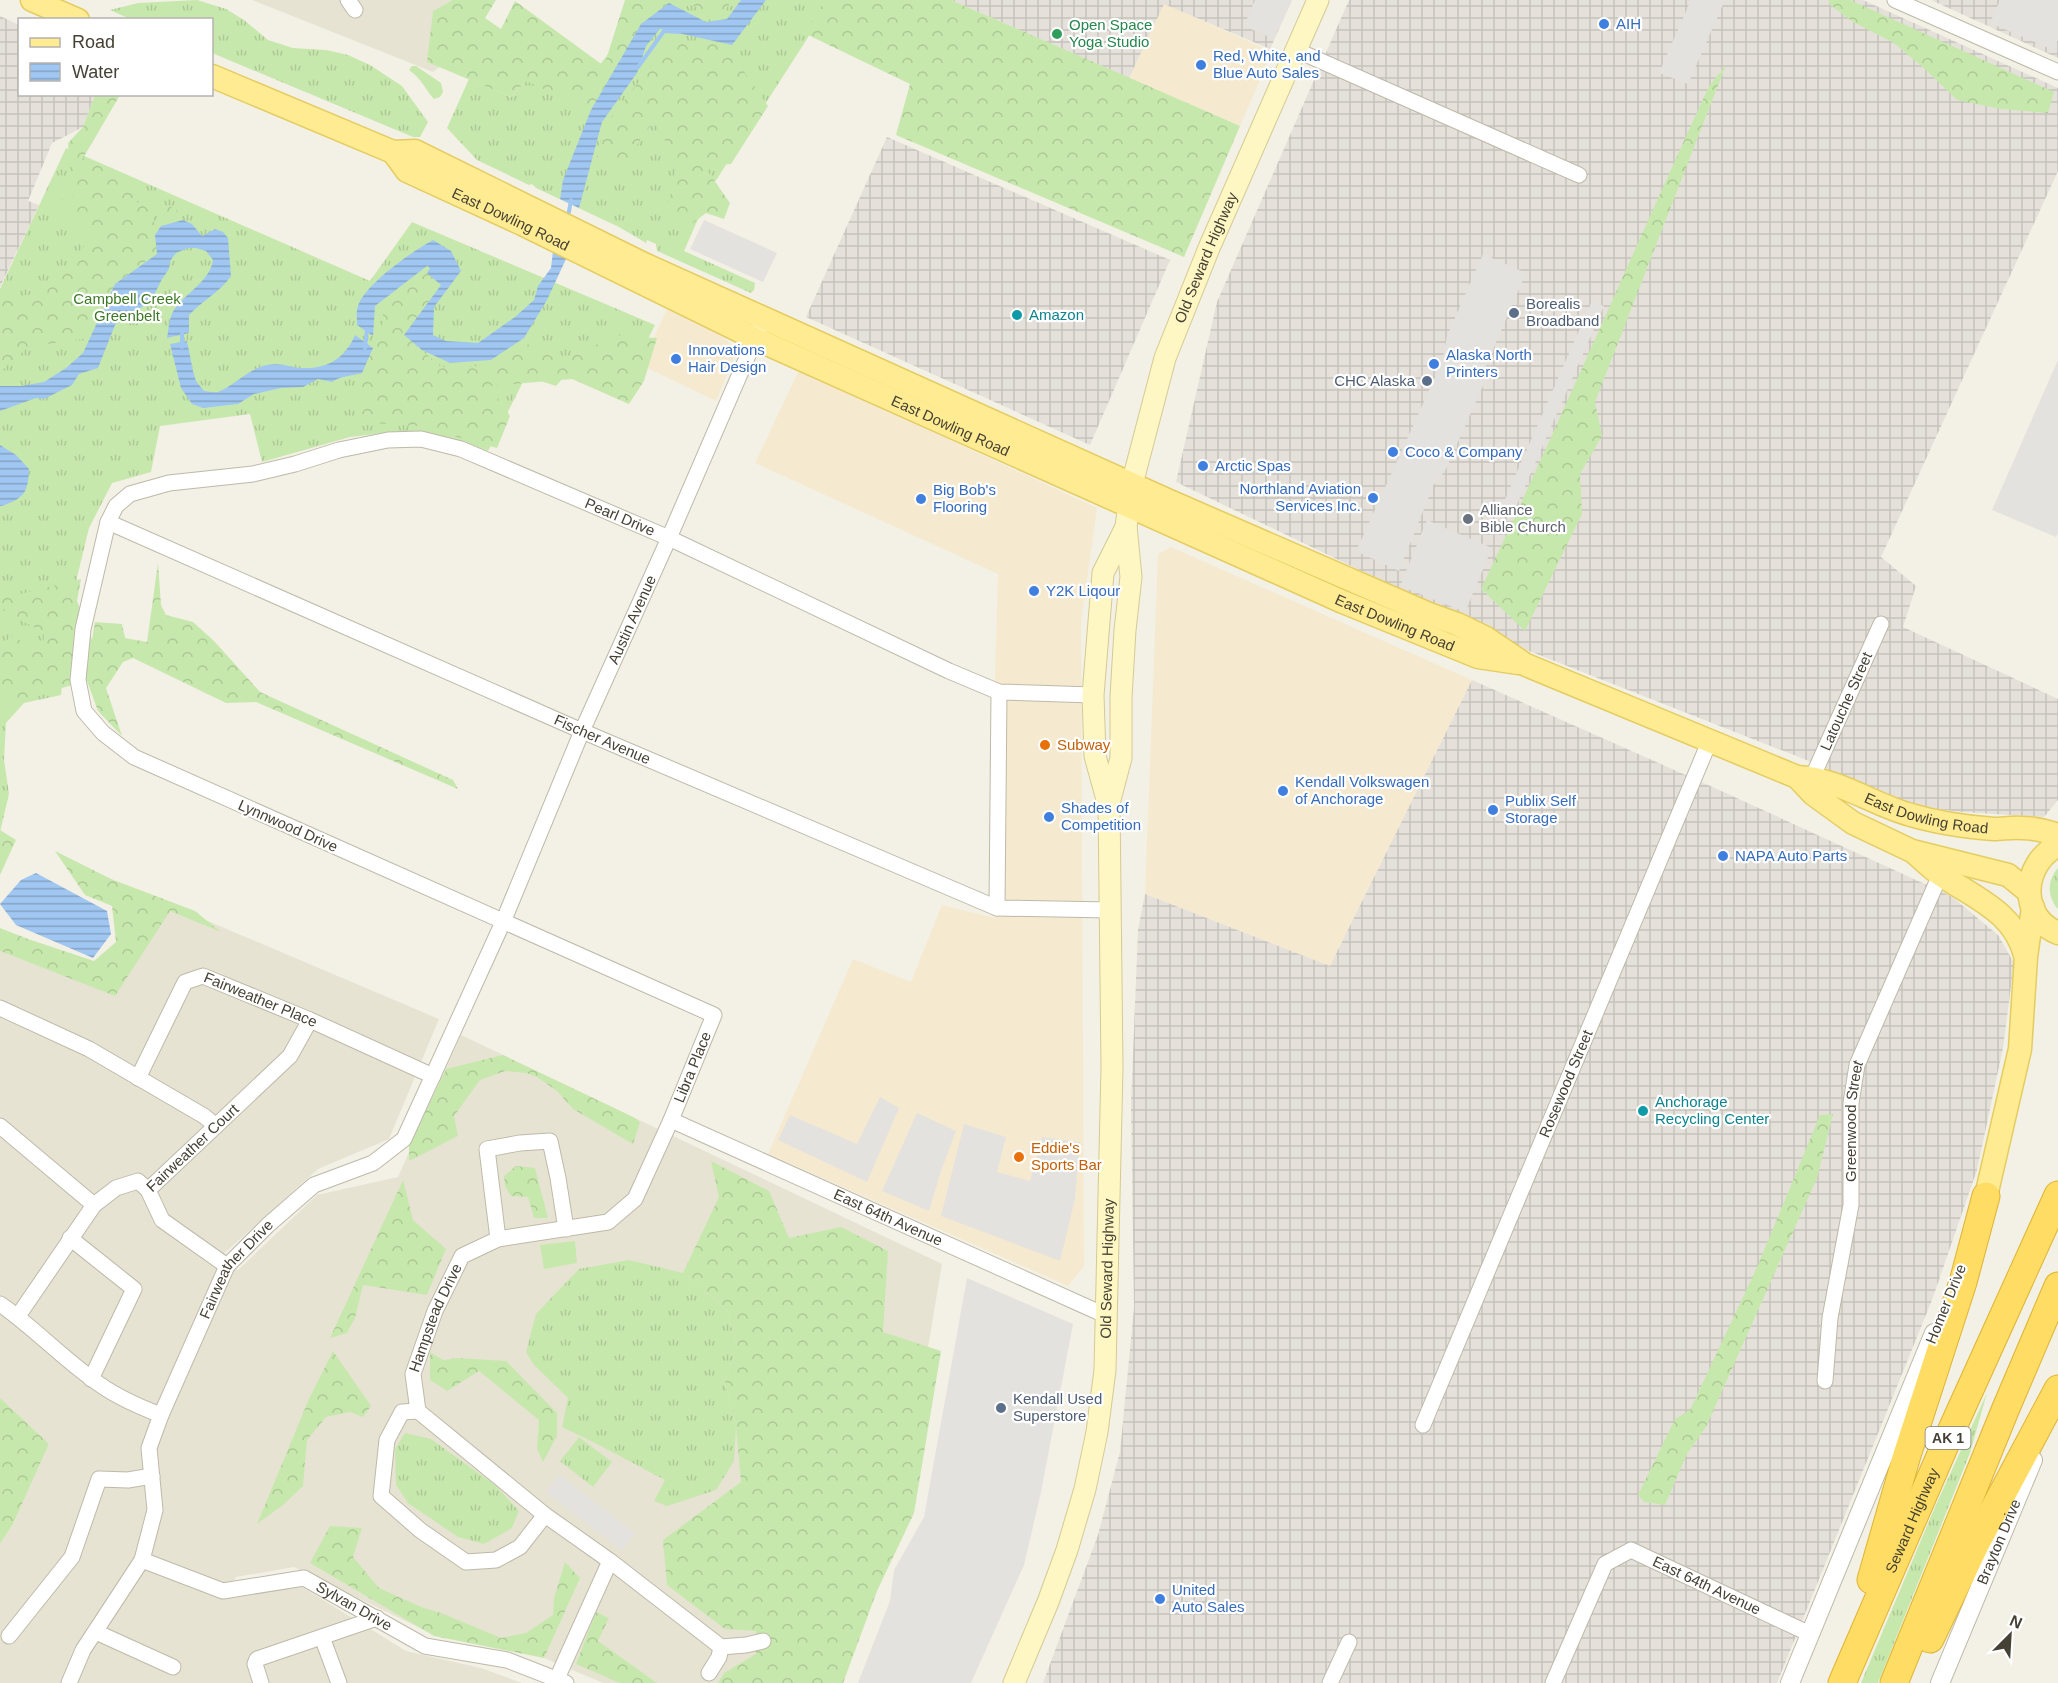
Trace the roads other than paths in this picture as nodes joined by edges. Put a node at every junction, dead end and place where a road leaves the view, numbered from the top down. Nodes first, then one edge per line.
1 (32, 0) edge
2 (1318, 0) edge
3 (1895, 0) edge
4 (73, 18) edge
5 (1296, 50) junction
6 (2058, 72) edge
7 (213, 76) edge
8 (1579, 175) dead end
9 (760, 329) junction
10 (130, 494) joint
11 (1129, 505) junction
12 (108, 522) junction
13 (669, 538) junction
14 (1881, 624) dead end
15 (999, 692) junction
16 (1093, 694) junction
17 (582, 731) junction
18 (1710, 740) junction
19 (1804, 778) junction
20 (1108, 803) junction
21 (2055, 834) edge
22 (1912, 851) junction
23 (1940, 875) junction
24 (2031, 900) junction
25 (997, 908) junction
26 (1109, 910) junction
27 (503, 922) junction
28 (2058, 933) edge
29 (2026, 957) junction
30 (0, 1008) edge
31 (714, 1015) joint
32 (310, 1020) junction
33 (433, 1076) junction
34 (138, 1078) junction
35 (671, 1120) junction
36 (0, 1126) edge
37 (216, 1126) junction
38 (148, 1190) junction
39 (2058, 1195) edge
40 (1986, 1196) junction
41 (94, 1205) junction
42 (566, 1229) junction
43 (70, 1238) junction
44 (498, 1239) junction
45 (228, 1266) junction
46 (2058, 1286) edge
47 (0, 1304) edge
48 (18, 1316) junction
49 (1107, 1316) junction
50 (92, 1379) junction
51 (1825, 1381) dead end
52 (2058, 1389) edge
53 (2058, 1400) edge
54 (418, 1411) junction
55 (161, 1415) junction
56 (1423, 1425) dead end
57 (152, 1476) junction
58 (545, 1515) junction
59 (142, 1560) junction
60 (610, 1561) junction
61 (377, 1618) junction
62 (96, 1632) junction
63 (1809, 1634) junction
64 (9, 1636) dead end
65 (322, 1637) junction
66 (763, 1641) dead end
67 (1349, 1642) dead end
68 (720, 1647) junction
69 (173, 1667) dead end
70 (709, 1673) dead end
71 (560, 1682) edge
72 (69, 1683) edge
73 (261, 1683) edge
74 (339, 1683) edge
75 (1014, 1683) edge
76 (1330, 1683) edge
77 (1553, 1683) edge
78 (1790, 1683) edge
79 (1842, 1683) edge
80 (1894, 1683) edge
81 (1908, 1683) edge
82 (1940, 1683) edge

1 - 4 main road
2 - 5 main road, Old Seward Highway
3 - 6 street
5 - 8 street
5 - 11 main road, Old Seward Highway
7 - 9 main road, East Dowling Road
9 - 11 main road, East Dowling Road
9 - 13 street, Austin Avenue
10 - 12 street, Lynnwood Drive
10 - 13 street, Pearl Drive
11 - 16 main road, Old Seward Highway
11 - 18 main road, East Dowling Road
11 - 20 main road, Old Seward Highway
12 - 17 street, Fischer Avenue
12 - 27 street, Lynnwood Drive
13 - 15 street, Pearl Drive
13 - 17 street, Austin Avenue
14 - 19 street, Latouche Street
15 - 16 street, Pearl Drive
15 - 25 street
16 - 20 main road, Old Seward Highway
17 - 25 street, Fischer Avenue
17 - 27 street, Austin Avenue
18 - 19 main road, East Dowling Road
18 - 56 street, Rosewood Street
19 - 21 main road, East Dowling Road
19 - 22 main road, East Dowling Road
20 - 26 main road, Old Seward Highway
21 - 24 main road, Homer Drive
22 - 23 main road
22 - 24 main road, East Dowling Road
23 - 29 main road
23 - 51 street, Greenwood Street
24 - 28 main road, East Dowling Road
24 - 29 main road, Homer Drive
25 - 26 street, Fischer Avenue
26 - 49 main road, Old Seward Highway
27 - 31 street, Lynnwood Drive
27 - 33 street, Fairweather Drive
29 - 40 main road, Homer Drive
30 - 34 street
31 - 35 street, Libra Place
32 - 33 street, Fairweather Place
32 - 34 street, Fairweather Place
32 - 37 street, Fairweather Court
33 - 45 street, Fairweather Drive
34 - 37 street
35 - 42 street, Hampstead Drive
35 - 49 street, East 64th Avenue
36 - 41 street
37 - 38 street, Fairweather Court
38 - 41 street
38 - 45 street, Fairweather Court
39 - 79 highway, Seward Highway / AK 1
40 - 63 street, Homer Drive
40 - 79 highway
41 - 43 street
42 - 44 street, Hampstead Drive
42 - 44 street
43 - 48 street
43 - 50 street
44 - 54 street, Hampstead Drive
45 - 55 street, Fairweather Drive
46 - 80 highway, AK 1
47 - 48 street
48 - 50 street
49 - 75 main road, Old Seward Highway
50 - 55 street
52 - 81 highway
53 - 82 street, Brayton Drive
54 - 58 street
54 - 58 street
55 - 57 street, Fairweather Drive
57 - 59 street, Fairweather Drive
57 - 64 street
58 - 60 street
59 - 61 street, Sylvan Drive
59 - 62 street, Fairweather Drive
60 - 68 street
60 - 71 street
61 - 65 street
61 - 71 street, Sylvan Drive
62 - 69 street
62 - 72 street, Fairweather Drive
63 - 77 street, East 64th Avenue
63 - 78 street, Homer Drive
65 - 73 street
65 - 74 street
66 - 68 street
67 - 76 street
68 - 70 street

